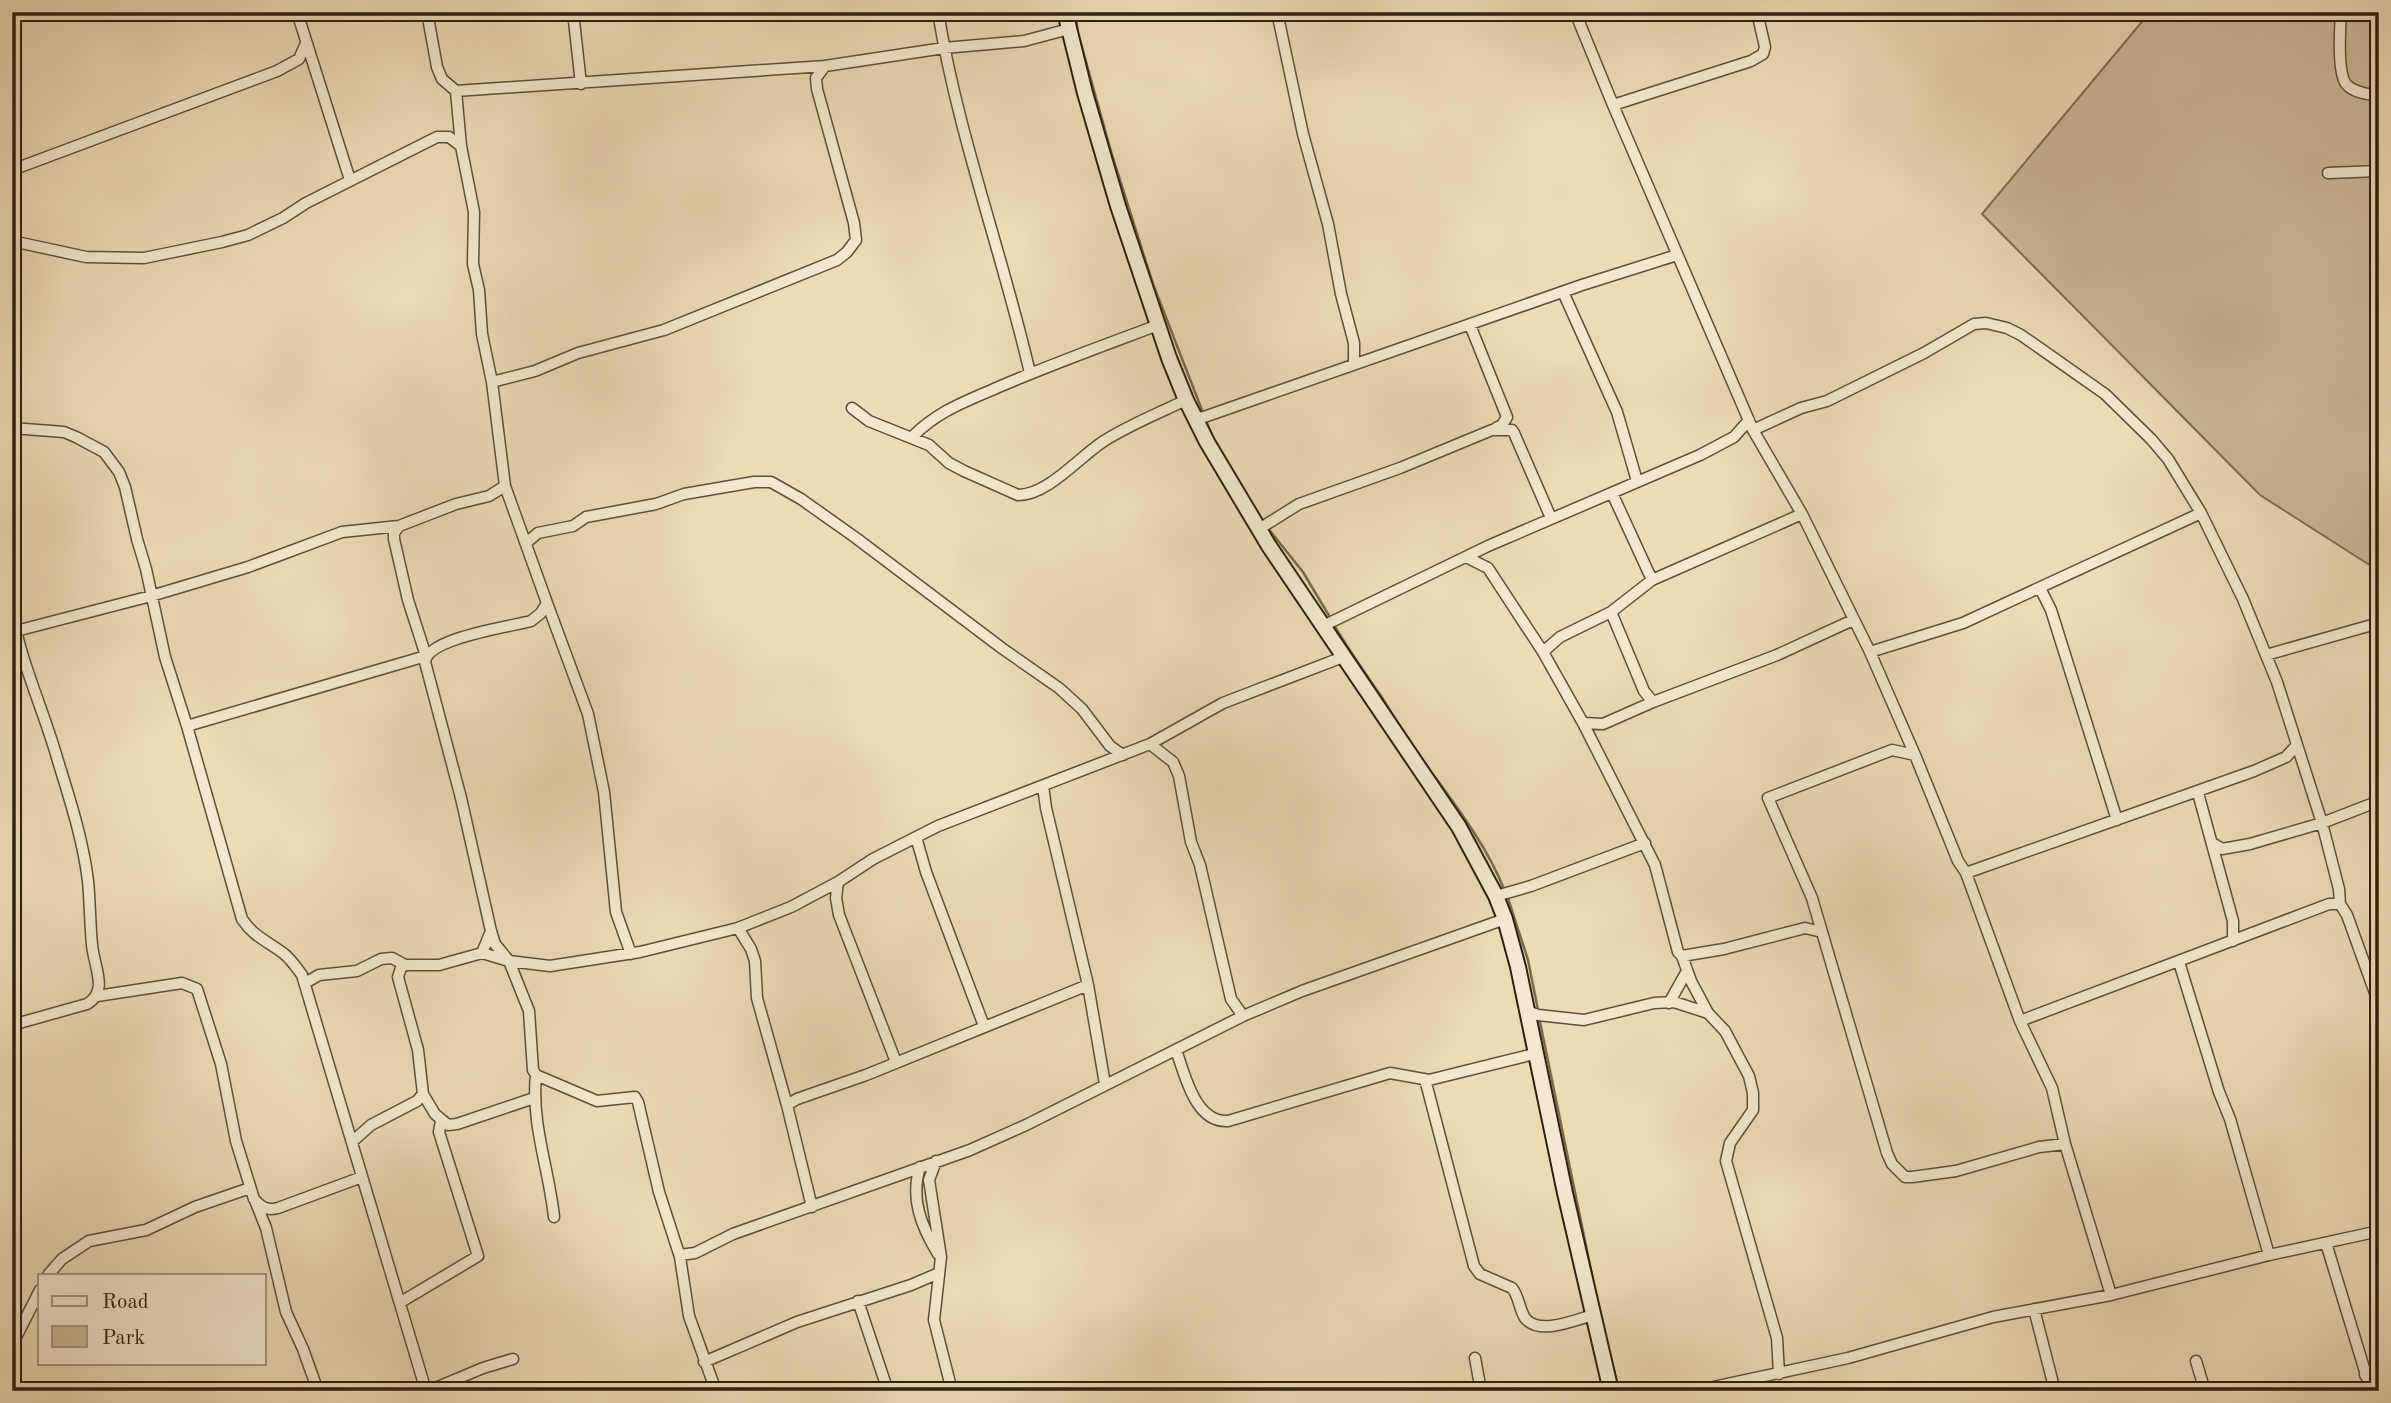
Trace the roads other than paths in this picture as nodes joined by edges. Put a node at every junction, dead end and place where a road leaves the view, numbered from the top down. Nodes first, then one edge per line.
1 (297, 12) edge
2 (427, 12) edge
3 (573, 12) edge
4 (938, 12) edge
5 (1065, 12) edge
6 (1277, 12) edge
7 (1575, 12) edge
8 (1757, 12) edge
9 (2342, 12) edge
10 (1069, 29) junction
11 (306, 43) junction
12 (944, 48) junction
13 (825, 66) junction
14 (581, 84) junction
15 (456, 91) junction
16 (2379, 96) edge
17 (1612, 105) junction
18 (461, 146) junction
19 (12, 170) edge
20 (2379, 171) edge
21 (2328, 173) dead end
22 (350, 180) junction
23 (12, 241) edge
24 (1677, 255) junction
25 (1563, 292) junction
26 (1158, 325) junction
27 (1470, 325) junction
28 (1354, 364) junction
29 (1030, 373) junction
30 (492, 382) junction
31 (1185, 400) junction
32 (852, 408) dead end
33 (1507, 417) junction
34 (1195, 418) junction
35 (1751, 425) junction
36 (12, 428) edge
37 (1492, 430) junction
38 (1512, 430) junction
39 (912, 437) junction
40 (1637, 481) junction
41 (505, 486) junction
42 (1612, 493) junction
43 (2201, 513) junction
44 (1802, 514) junction
45 (1551, 518) junction
46 (519, 523) junction
47 (399, 526) junction
48 (1259, 529) junction
49 (538, 533) junction
50 (526, 543) junction
51 (1488, 546) junction
52 (1465, 556) junction
53 (1488, 568) junction
54 (1652, 580) junction
55 (2040, 588) junction
56 (151, 596) junction
57 (547, 603) junction
58 (12, 612) edge
59 (1611, 612) junction
60 (1853, 620) junction
61 (2379, 623) edge
62 (1323, 626) junction
63 (16, 631) junction
64 (1543, 652) junction
65 (1870, 652) junction
66 (2266, 655) junction
67 (426, 656) junction
68 (1343, 657) junction
69 (1653, 702) junction
70 (1583, 723) junction
71 (187, 726) junction
72 (1150, 744) junction
73 (2297, 745) junction
74 (1123, 755) junction
75 (1915, 755) junction
76 (2286, 757) junction
77 (2302, 761) junction
78 (1043, 786) junction
79 (2198, 793) junction
80 (2379, 800) edge
81 (2117, 820) junction
82 (2322, 823) junction
83 (916, 837) junction
84 (1645, 843) junction
85 (2214, 844) junction
86 (1966, 873) junction
87 (838, 882) junction
88 (1496, 896) junction
89 (2340, 904) junction
90 (1505, 919) junction
91 (738, 928) junction
92 (491, 931) junction
93 (1822, 932) junction
94 (2233, 942) junction
95 (482, 953) junction
96 (631, 954) junction
97 (1682, 956) junction
98 (509, 961) junction
99 (2179, 962) junction
100 (405, 965) junction
101 (1687, 971) junction
102 (305, 983) junction
103 (1088, 985) junction
104 (97, 996) junction
105 (1668, 1003) junction
106 (2379, 1004) edge
107 (1527, 1011) junction
108 (1708, 1013) junction
109 (1243, 1016) junction
110 (2020, 1021) junction
111 (12, 1025) edge
112 (984, 1026) junction
113 (1176, 1050) junction
114 (1534, 1054) junction
115 (896, 1062) junction
116 (536, 1075) junction
117 (1426, 1083) dead end
118 (1105, 1084) junction
119 (423, 1094) junction
120 (534, 1098) junction
121 (787, 1105) junction
122 (441, 1121) junction
123 (353, 1141) junction
124 (2065, 1144) junction
125 (936, 1161) junction
126 (920, 1167) junction
127 (362, 1177) junction
128 (250, 1188) junction
129 (254, 1199) junction
130 (812, 1208) junction
131 (273, 1209) junction
132 (554, 1217) dead end
133 (266, 1228) junction
134 (2379, 1231) edge
135 (2326, 1243) junction
136 (680, 1255) junction
137 (2269, 1255) junction
138 (941, 1257) junction
139 (939, 1273) junction
140 (49, 1274) edge
141 (38, 1294) edge
142 (2111, 1295) junction
143 (858, 1301) junction
144 (401, 1303) junction
145 (2034, 1309) junction
146 (1593, 1315) junction
147 (12, 1345) edge
148 (1475, 1358) dead end
149 (513, 1359) dead end
150 (2196, 1361) dead end
151 (704, 1362) junction
152 (2379, 1372) edge
153 (1779, 1374) junction
154 (2365, 1375) junction
155 (318, 1391) edge
156 (427, 1391) edge
157 (716, 1391) edge
158 (888, 1391) edge
159 (952, 1391) edge
160 (1481, 1391) edge
161 (1611, 1391) edge
162 (1695, 1391) edge
163 (2055, 1391) edge
164 (2205, 1391) edge
165 (2371, 1391) edge

1 - 11 street
2 - 15 street
3 - 14 street
4 - 12 street
5 - 10 main road
6 - 28 street
7 - 17 street
8 - 17 street
9 - 16 street
10 - 12 street
10 - 26 main road
11 - 19 street
11 - 22 street
12 - 13 street
12 - 29 street
13 - 14 street
13 - 30 street
14 - 15 street
15 - 18 street
17 - 24 street
18 - 22 street
18 - 30 street
20 - 21 street
22 - 23 street
24 - 25 street
24 - 35 street
25 - 27 street
25 - 40 street
26 - 29 street
26 - 31 main road
27 - 28 street
27 - 33 street
28 - 34 street
29 - 39 street
30 - 41 street
31 - 34 main road
31 - 39 street
32 - 39 street
33 - 37 street
33 - 38 street
34 - 48 main road
35 - 40 street
35 - 43 street
35 - 44 street
36 - 56 street
37 - 38 street
37 - 48 street
38 - 45 street
40 - 42 street
41 - 46 street
41 - 47 street
42 - 45 street
42 - 54 street
43 - 55 street
43 - 66 street
44 - 54 street
44 - 60 street
45 - 51 street
46 - 49 street
46 - 50 street
47 - 56 street
47 - 67 street
48 - 62 main road
49 - 50 street
49 - 74 street
50 - 57 street
51 - 52 street
51 - 53 street
52 - 53 street
52 - 62 street
53 - 64 street
54 - 59 street
55 - 65 street
55 - 81 street
56 - 63 street
56 - 71 street
57 - 67 street
57 - 96 street
58 - 63 street
59 - 64 street
59 - 69 street
60 - 65 street
60 - 69 street
61 - 66 street
62 - 68 main road
63 - 104 street
64 - 70 street
65 - 75 street
66 - 73 street
67 - 71 street
67 - 92 street
68 - 72 street
68 - 88 main road
69 - 70 street
70 - 84 street
71 - 102 street
72 - 74 street
72 - 109 street
73 - 76 street
73 - 77 street
74 - 78 street
75 - 86 street
75 - 93 street
76 - 77 street
76 - 79 street
77 - 82 street
78 - 83 street
78 - 103 street
79 - 81 street
79 - 85 street
80 - 82 street
81 - 86 street
82 - 85 street
82 - 89 street
83 - 87 street
83 - 112 street
84 - 88 street
84 - 97 street
85 - 94 street
86 - 110 street
87 - 91 street
87 - 115 street
88 - 90 main road
89 - 94 street
89 - 106 street
90 - 107 main road
90 - 109 street
91 - 96 street
91 - 121 street
92 - 95 street
92 - 98 street
93 - 97 street
93 - 124 street
94 - 99 street
95 - 98 street
95 - 100 street
96 - 98 street
97 - 101 street
98 - 116 street
99 - 110 street
99 - 137 street
100 - 102 street
100 - 119 street
101 - 105 street
101 - 108 street
102 - 123 street
103 - 112 street
103 - 118 street
104 - 111 street
104 - 128 street
105 - 107 street
105 - 108 street
107 - 114 main road
108 - 153 street
109 - 113 street
110 - 124 street
112 - 115 street
113 - 114 street
113 - 118 street
114 - 146 main road
115 - 121 street
116 - 120 street
116 - 136 street
117 - 146 street
118 - 125 street
119 - 122 street
119 - 123 street
120 - 122 street
120 - 132 street
121 - 130 street
122 - 144 street
123 - 127 street
124 - 142 street
125 - 126 street
125 - 138 street
126 - 130 street
126 - 138 street
127 - 131 street
127 - 144 street
128 - 129 street
128 - 140 street
129 - 131 street
129 - 133 street
130 - 136 street
131 - 133 street
133 - 155 street
134 - 135 street
135 - 137 street
135 - 154 street
136 - 151 street
137 - 142 street
138 - 139 street
139 - 143 street
139 - 159 street
141 - 147 street
142 - 145 street
143 - 151 street
143 - 158 street
144 - 156 street
145 - 153 street
145 - 163 street
146 - 161 main road
148 - 160 street
149 - 156 street
150 - 164 street
151 - 157 street
152 - 154 street
153 - 162 street
154 - 165 street

